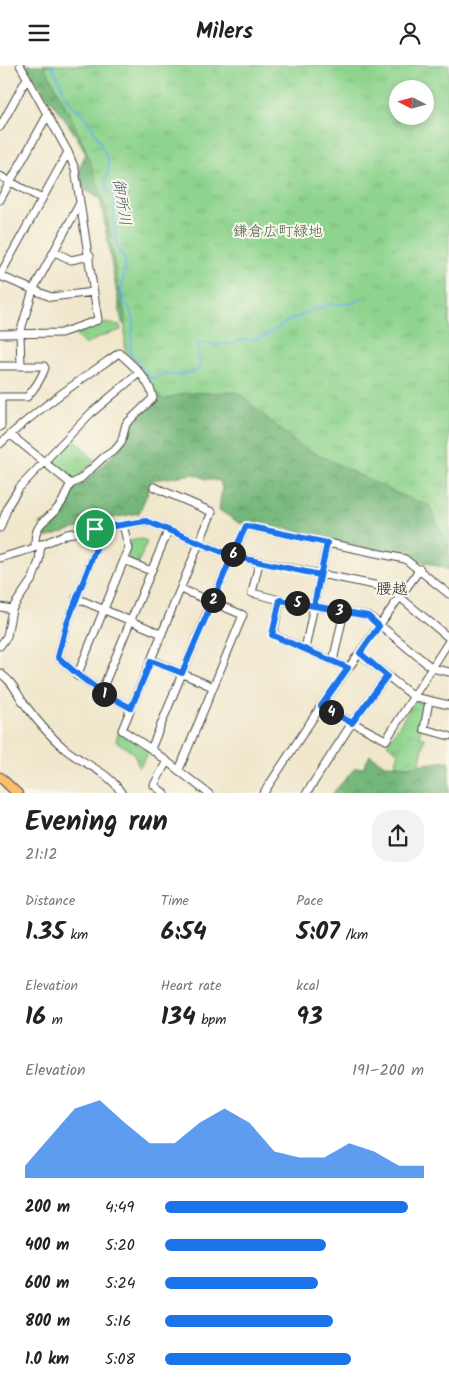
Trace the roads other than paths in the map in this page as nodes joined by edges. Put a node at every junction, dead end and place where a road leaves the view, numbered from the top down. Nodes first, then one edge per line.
1 (20, 65) edge
2 (27, 78) junction
3 (47, 116) junction
4 (0, 127) edge
5 (68, 152) junction
6 (0, 176) edge
7 (10, 181) junction
8 (42, 199) junction
9 (0, 200) edge
10 (81, 203) junction
11 (55, 252) junction
12 (90, 256) junction
13 (0, 276) edge
14 (33, 290) junction
15 (94, 292) junction
16 (0, 333) edge
17 (20, 333) junction
18 (0, 366) edge
19 (21, 366) junction
20 (139, 373) junction
21 (1, 397) edge
22 (0, 427) edge
23 (11, 435) junction
24 (0, 444) edge
25 (44, 462) junction
26 (71, 484) junction
27 (154, 487) dead end
28 (123, 525) junction
29 (0, 528) edge
30 (95, 529) junction
31 (168, 531) junction
32 (200, 543) junction
33 (327, 543) junction
34 (38, 546) junction
35 (232, 556) junction
36 (0, 558) edge
37 (124, 561) junction
38 (259, 563) junction
39 (420, 569) junction
40 (151, 571) junction
41 (320, 575) junction
42 (181, 589) junction
43 (449, 594) edge
44 (399, 597) junction
45 (76, 598) junction
46 (280, 600) junction
47 (212, 601) junction
48 (314, 606) junction
49 (0, 607) edge
50 (12, 609) junction
51 (103, 609) junction
52 (344, 612) junction
53 (130, 621) junction
54 (379, 626) junction
55 (162, 634) junction
56 (449, 639) edge
57 (0, 647) edge
58 (305, 649) junction
59 (360, 653) junction
60 (151, 661) junction
61 (333, 661) junction
62 (348, 668) junction
63 (432, 668) junction
64 (449, 672) edge
65 (0, 673) edge
66 (182, 673) junction
67 (77, 676) junction
68 (387, 676) junction
69 (213, 687) junction
70 (101, 692) junction
71 (414, 697) junction
72 (429, 701) junction
73 (449, 705) edge
74 (321, 706) junction
75 (131, 708) junction
76 (352, 723) junction
77 (449, 735) edge
78 (151, 749) junction
79 (167, 761) junction
80 (178, 769) junction
81 (0, 777) edge
82 (18, 793) edge
83 (122, 793) edge
84 (165, 793) edge
85 (206, 793) edge
86 (263, 793) edge
87 (306, 793) edge

1 - 2 street
2 - 3 street
2 - 4 street
3 - 5 street
3 - 7 street
5 - 8 street
5 - 10 street
6 - 7 street
7 - 8 street
7 - 9 street
8 - 13 street
10 - 11 street
10 - 12 street
11 - 12 street
11 - 14 street
12 - 15 street
13 - 14 street
14 - 15 street
14 - 17 street
15 - 17 street
16 - 17 street
17 - 19 street
18 - 19 street
19 - 21 street
20 - 23 street
20 - 25 street
20 - 26 street
21 - 22 street
23 - 24 street
23 - 25 street
25 - 26 street
25 - 29 street
26 - 34 street
27 - 32 street
28 - 30 street
28 - 31 street
28 - 37 street
30 - 34 street
30 - 45 street
31 - 32 street
31 - 40 street
32 - 35 street
32 - 42 street
33 - 35 street
33 - 39 street
33 - 41 street
34 - 36 street
34 - 50 street
35 - 38 street
35 - 47 street
37 - 40 street
37 - 51 street
38 - 41 street
38 - 46 street
39 - 43 street
39 - 44 street
40 - 53 street
41 - 44 street
41 - 48 street
42 - 47 street
42 - 55 street
44 - 54 street
44 - 56 street
45 - 51 street
45 - 67 street
46 - 48 street
46 - 58 street
47 - 66 street
47 - 69 street
48 - 52 street
48 - 58 street
49 - 50 street
50 - 57 street
51 - 53 street
51 - 67 street
52 - 54 street
52 - 61 street
53 - 55 street
53 - 70 street
54 - 59 street
54 - 63 street
55 - 60 street
56 - 63 street
58 - 61 street
59 - 62 street
59 - 68 street
60 - 66 street
60 - 75 street
61 - 62 street
62 - 74 street
63 - 64 street
63 - 71 street
65 - 83 street
66 - 69 street
66 - 78 street
67 - 70 street
68 - 71 street
68 - 76 street
69 - 80 street
70 - 75 street
71 - 72 street
71 - 76 street
72 - 73 street
72 - 77 street
74 - 76 street
74 - 86 street
75 - 78 street
76 - 87 street
78 - 79 street
79 - 80 street
79 - 84 street
80 - 85 street
81 - 82 main road

